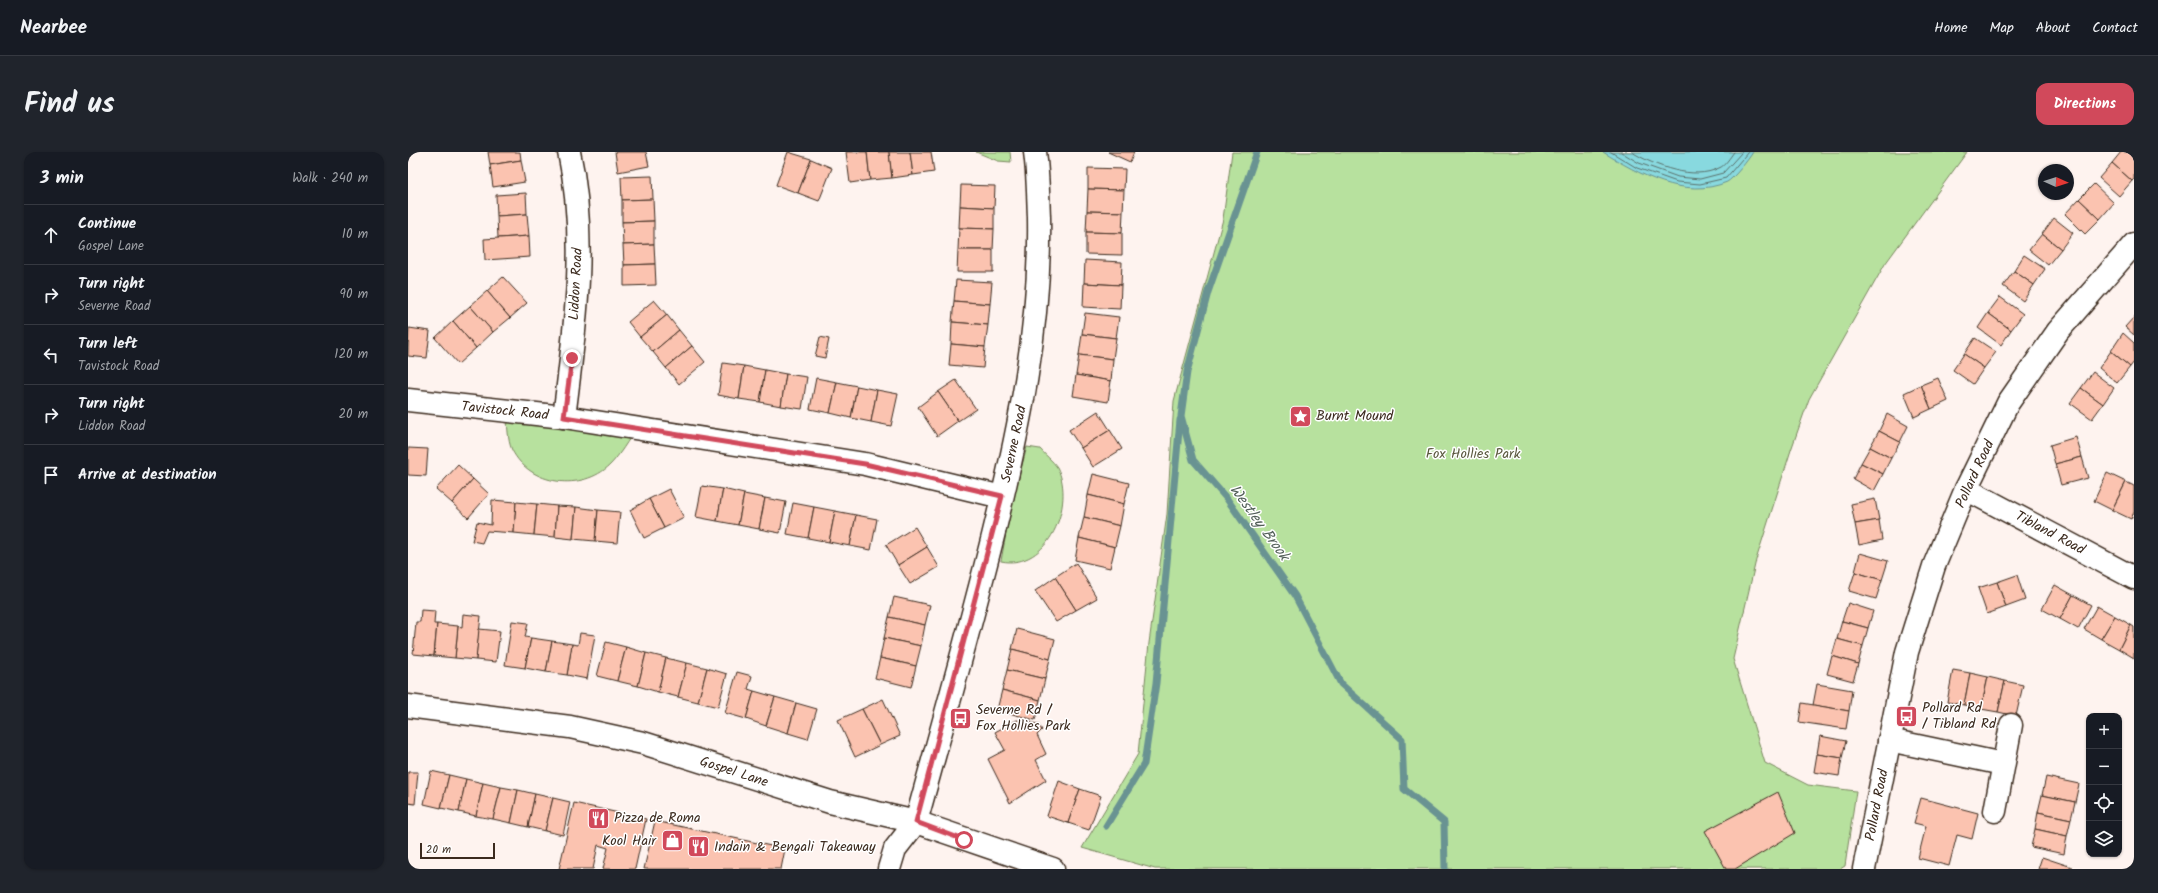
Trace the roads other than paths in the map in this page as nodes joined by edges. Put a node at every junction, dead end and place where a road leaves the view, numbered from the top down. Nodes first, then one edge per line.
1 (569, 152) edge
2 (1035, 152) edge
3 (2134, 244) edge
4 (408, 400) edge
5 (564, 417) junction
6 (1966, 489) junction
7 (1002, 496) junction
8 (2134, 578) edge
9 (408, 706) edge
10 (2010, 725) dead end
11 (1890, 740) junction
12 (2003, 764) junction
13 (1995, 811) dead end
14 (916, 822) junction
15 (889, 869) edge
16 (1053, 869) edge
17 (1864, 869) edge

1 - 5 street, Liddon Road
2 - 7 street, Severne Road
3 - 6 street, Pollard Road
4 - 5 street, Tavistock Road
5 - 7 street, Tavistock Road
6 - 8 street, Tibland Road
6 - 11 street, Pollard Road
7 - 14 street, Severne Road
9 - 14 street, Gospel Lane
10 - 12 street
11 - 12 street
11 - 17 street, Pollard Road
12 - 13 street
14 - 15 street
14 - 16 street, Gospel Lane

